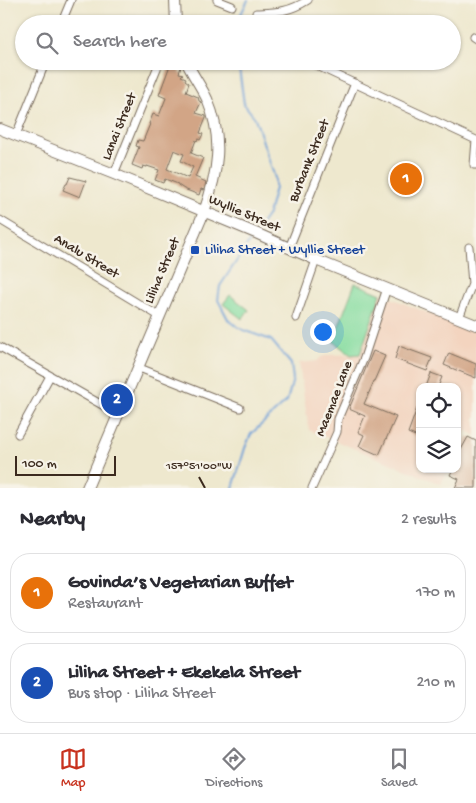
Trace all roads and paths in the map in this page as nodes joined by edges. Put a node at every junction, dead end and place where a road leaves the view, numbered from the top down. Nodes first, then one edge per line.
1 (71, 0) edge
2 (175, 0) edge
3 (218, 0) edge
4 (308, 0) edge
5 (232, 6) dead end
6 (256, 14) dead end
7 (65, 15) edge
8 (176, 15) edge
9 (42, 70) edge
10 (156, 70) edge
11 (191, 70) edge
12 (326, 70) edge
13 (355, 83) junction
14 (0, 129) edge
15 (16, 135) junction
16 (476, 166) edge
17 (114, 174) junction
18 (204, 212) junction
19 (0, 220) edge
20 (469, 247) dead end
21 (289, 248) junction
22 (316, 260) junction
23 (387, 288) junction
24 (159, 316) junction
25 (296, 318) dead end
26 (459, 318) junction
27 (476, 325) edge
28 (0, 347) edge
29 (137, 367) junction
30 (50, 376) junction
31 (240, 408) dead end
32 (118, 414) junction
33 (18, 434) dead end
34 (87, 488) edge
35 (312, 488) edge

1 - 7 street
2 - 8 street
3 - 5 street
4 - 6 street
9 - 15 street
10 - 17 street, Lanai Street
11 - 18 street, Liliha Street
12 - 13 street
13 - 16 street
13 - 21 street, Burbank Street
14 - 15 street, Wyllie Street
15 - 17 street, Wyllie Street
17 - 18 street, Wyllie Street
18 - 21 street, Wyllie Street
18 - 24 street, Liliha Street
19 - 24 street, Analu Street
20 - 26 street
21 - 22 street, Wyllie Street
22 - 23 street, Wyllie Street
22 - 25 street
23 - 26 street, Wyllie Street
23 - 35 street, Maemae Lane
24 - 29 street, Liliha Street
26 - 27 street, Wyllie Street
28 - 30 street
29 - 31 street
29 - 32 street, Liliha Street
30 - 32 street
30 - 33 street
32 - 34 street, Liliha Street

